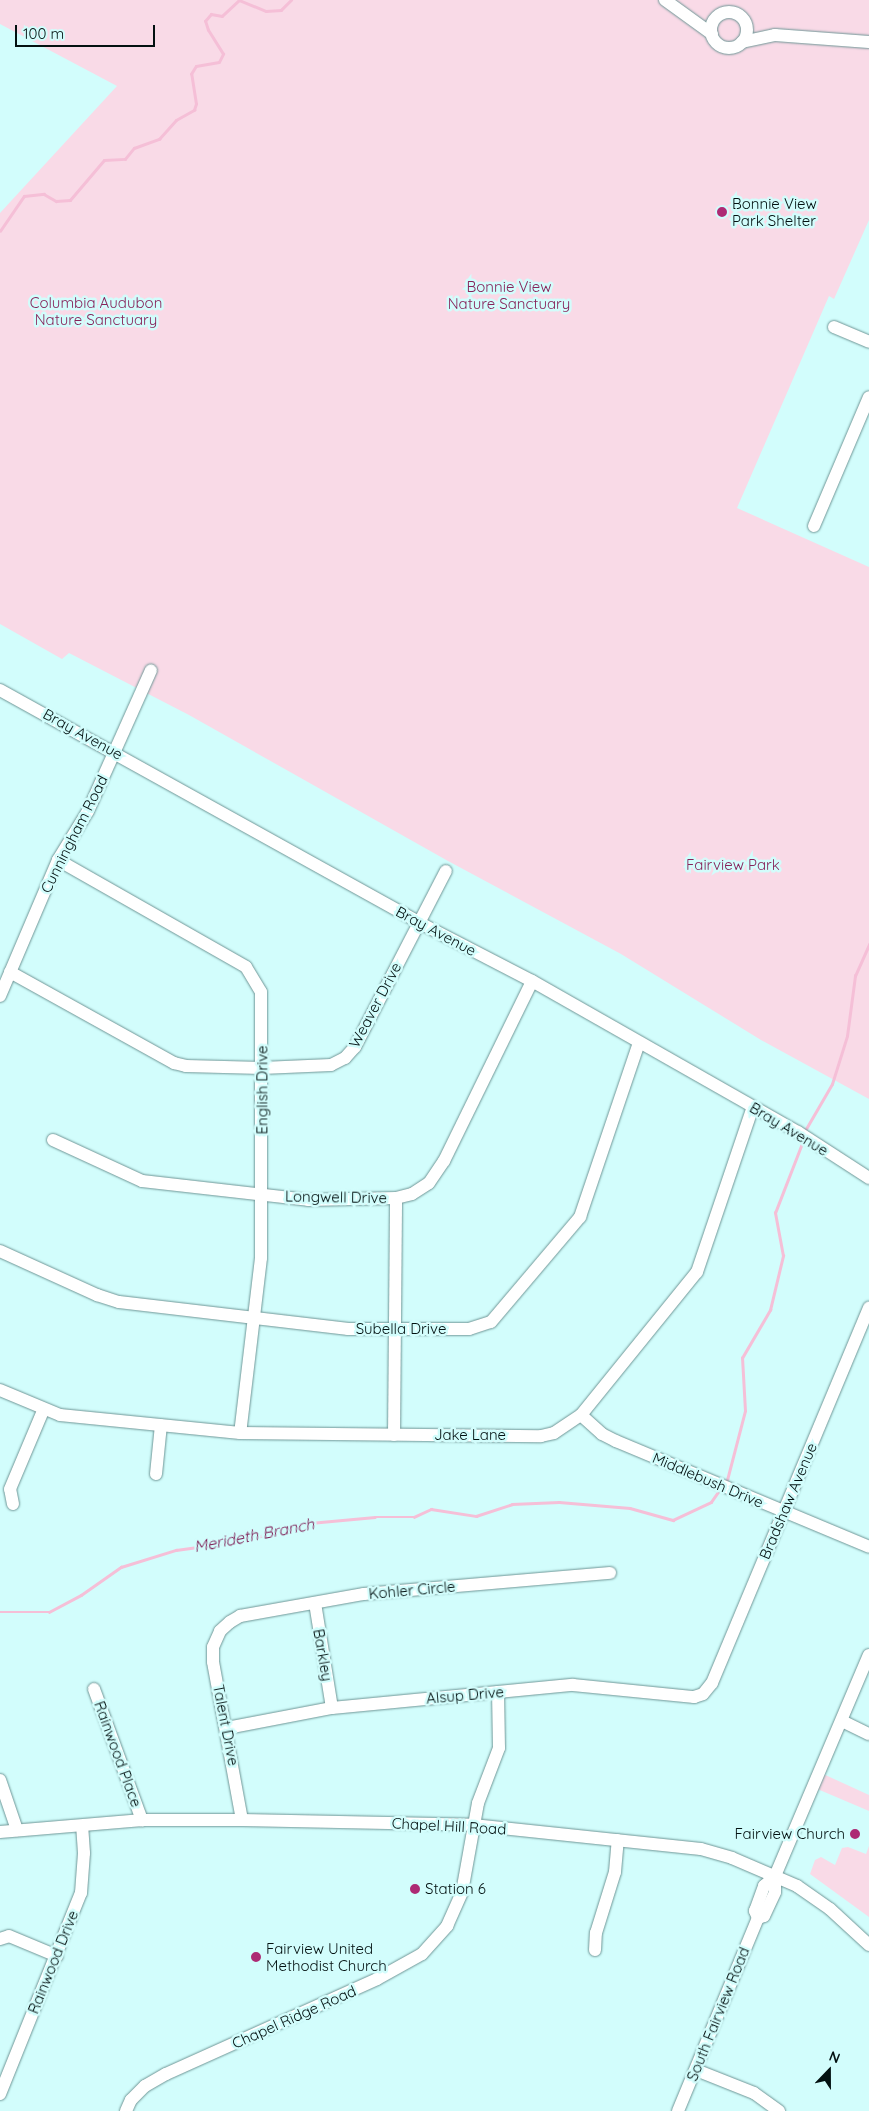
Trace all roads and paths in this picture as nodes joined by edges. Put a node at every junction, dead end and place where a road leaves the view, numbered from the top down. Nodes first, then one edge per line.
1 (665, 0) edge
2 (686, 13) junction
3 (720, 14) junction
4 (745, 20) junction
5 (712, 34) junction
6 (775, 35) junction
7 (742, 42) junction
8 (869, 42) edge
9 (834, 328) dead end
10 (869, 342) edge
11 (869, 397) edge
12 (814, 526) dead end
13 (151, 670) dead end
14 (0, 690) edge
15 (115, 751) junction
16 (58, 860) junction
17 (446, 871) dead end
18 (418, 922) junction
19 (10, 972) junction
20 (532, 981) junction
21 (0, 996) edge
22 (638, 1043) junction
23 (262, 1068) junction
24 (753, 1107) junction
25 (53, 1140) dead end
26 (869, 1178) edge
27 (262, 1195) junction
28 (396, 1198) junction
29 (0, 1251) edge
30 (869, 1307) edge
31 (253, 1318) junction
32 (397, 1329) junction
33 (0, 1390) edge
34 (43, 1411) junction
35 (581, 1415) junction
36 (161, 1425) junction
37 (240, 1433) junction
38 (394, 1435) junction
39 (156, 1474) dead end
40 (13, 1504) dead end
41 (784, 1512) junction
42 (869, 1547) edge
43 (610, 1572) dead end
44 (315, 1603) junction
45 (220, 1632) joint
46 (869, 1655) edge
47 (94, 1689) dead end
48 (498, 1692) junction
49 (704, 1694) joint
50 (332, 1708) junction
51 (842, 1721) junction
52 (227, 1728) junction
53 (869, 1734) edge
54 (0, 1780) edge
55 (142, 1820) junction
56 (242, 1820) junction
57 (472, 1825) junction
58 (82, 1826) junction
59 (17, 1830) junction
60 (0, 1832) edge
61 (618, 1840) junction
62 (775, 1876) junction
63 (0, 1938) edge
64 (869, 1945) edge
65 (595, 1950) dead end
66 (57, 1956) junction
67 (696, 2070) junction
68 (3, 2074) edge
69 (0, 2094) edge
70 (126, 2111) edge
71 (678, 2111) edge
72 (779, 2111) edge

1 - 2 street
2 - 3 street
2 - 5 street
3 - 4 street
3 - 5 street
4 - 6 street
4 - 7 street
5 - 7 street
6 - 7 street
6 - 8 street
9 - 10 street
11 - 12 street
13 - 15 street, Cunningham Road
14 - 15 street, Bray Avenue
15 - 16 street, Cunningham Road
15 - 18 street, Bray Avenue
16 - 19 street, Cunningham Road
16 - 23 street, English Drive
17 - 18 street, Weaver Drive
18 - 20 street, Bray Avenue
18 - 23 street, Weaver Drive
19 - 21 street, Cunningham Road
19 - 23 street, Weaver Drive
20 - 22 street, Bray Avenue
20 - 28 street, Longwell Drive
22 - 24 street, Bray Avenue
22 - 32 street, Subella Drive
23 - 27 street, English Drive
24 - 26 street, Bray Avenue
24 - 35 street, Jake Lane
25 - 27 street, Longwell Drive
27 - 28 street, Longwell Drive
27 - 31 street, English Drive
28 - 32 street
29 - 31 street, Subella Drive
30 - 41 street, Bradshaw Avenue
31 - 32 street, Subella Drive
31 - 37 street, English Drive
32 - 38 street
33 - 34 street, Jake Lane
34 - 36 street, Jake Lane
34 - 40 street
35 - 38 street, Jake Lane
35 - 41 street, Middlebush Drive
36 - 37 street, Jake Lane
36 - 39 street
37 - 38 street, Jake Lane
41 - 42 street, Middlebush Drive
41 - 49 street, Bradshaw Avenue
43 - 44 street, Kohler Circle
44 - 45 street, Kohler Circle
44 - 50 street, Barkley
45 - 52 street, Talent Drive
46 - 51 street
47 - 55 street, Rainwood Place
48 - 49 street, Alsup Drive
48 - 50 street, Alsup Drive
48 - 57 street, Chapel Ridge Road
50 - 52 street, Alsup Drive
51 - 53 street
51 - 62 street
52 - 56 street, Talent Drive
54 - 59 street
55 - 56 street, Chapel Hill Road
55 - 58 street, Chapel Hill Road
56 - 57 street, Chapel Hill Road
57 - 61 street, Chapel Hill Road
57 - 70 street, Chapel Ridge Road
58 - 59 street, Chapel Hill Road
58 - 66 street, Rainwood Drive
59 - 60 street, Chapel Hill Road
61 - 62 street, Chapel Hill Road
61 - 65 street
62 - 64 street, Chapel Hill Road
62 - 67 street, South Fairview Road
63 - 66 street
66 - 68 street, Rainwood Drive
67 - 71 street, South Fairview Road
67 - 72 street
68 - 69 street, Rainwood Drive

